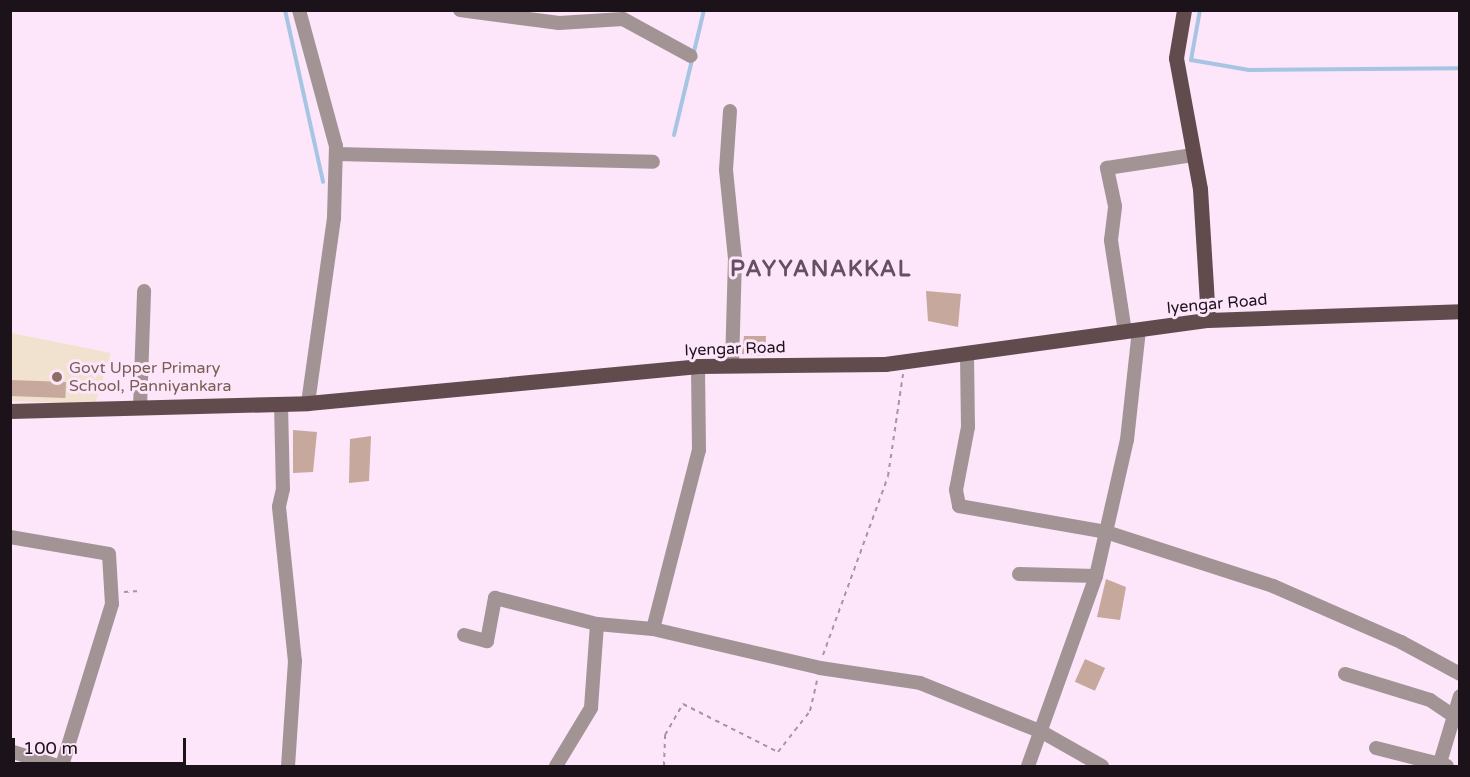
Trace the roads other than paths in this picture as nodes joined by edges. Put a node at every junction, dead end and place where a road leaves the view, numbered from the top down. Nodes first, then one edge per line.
1 (299, 10) edge
2 (460, 10) edge
3 (1184, 10) edge
4 (691, 56) dead end
5 (730, 111) dead end
6 (336, 154) junction
7 (1193, 154) junction
8 (653, 162) dead end
9 (144, 291) dead end
10 (1460, 311) edge
11 (1208, 320) junction
12 (1132, 331) junction
13 (967, 356) junction
14 (699, 366) junction
15 (732, 366) junction
16 (308, 403) junction
17 (280, 404) junction
18 (140, 408) junction
19 (10, 411) edge
20 (1106, 532) junction
21 (10, 537) edge
22 (1019, 574) dead end
23 (1096, 576) junction
24 (597, 624) junction
25 (653, 629) junction
26 (464, 634) dead end
27 (1345, 674) dead end
28 (1460, 674) edge
29 (1460, 696) edge
30 (1454, 716) junction
31 (1042, 732) junction
32 (1376, 748) dead end
33 (10, 751) edge
34 (1442, 765) edge
35 (60, 766) edge
36 (288, 766) edge
37 (556, 766) edge
38 (1028, 766) edge
39 (1101, 766) edge

1 - 6 street
2 - 4 street
3 - 7 main road
5 - 15 street
6 - 8 street
6 - 16 street
7 - 11 main road
7 - 12 street
9 - 18 street
10 - 11 main road, Iyengar Road
11 - 12 main road, Iyengar Road
12 - 13 main road, Iyengar Road
12 - 20 street
13 - 15 main road, Iyengar Road
13 - 20 street
14 - 15 main road, Iyengar Road
14 - 16 main road, Iyengar Road
14 - 25 street
16 - 17 main road, Iyengar Road
17 - 18 main road, Iyengar Road
17 - 36 street
18 - 19 main road, Iyengar Road
20 - 23 street
20 - 28 street
21 - 35 street
22 - 23 street
23 - 31 street
24 - 25 street
24 - 26 street
24 - 37 street
25 - 31 street
27 - 30 street
29 - 30 street
30 - 34 street
31 - 38 street
31 - 39 street
32 - 34 street
33 - 35 street

